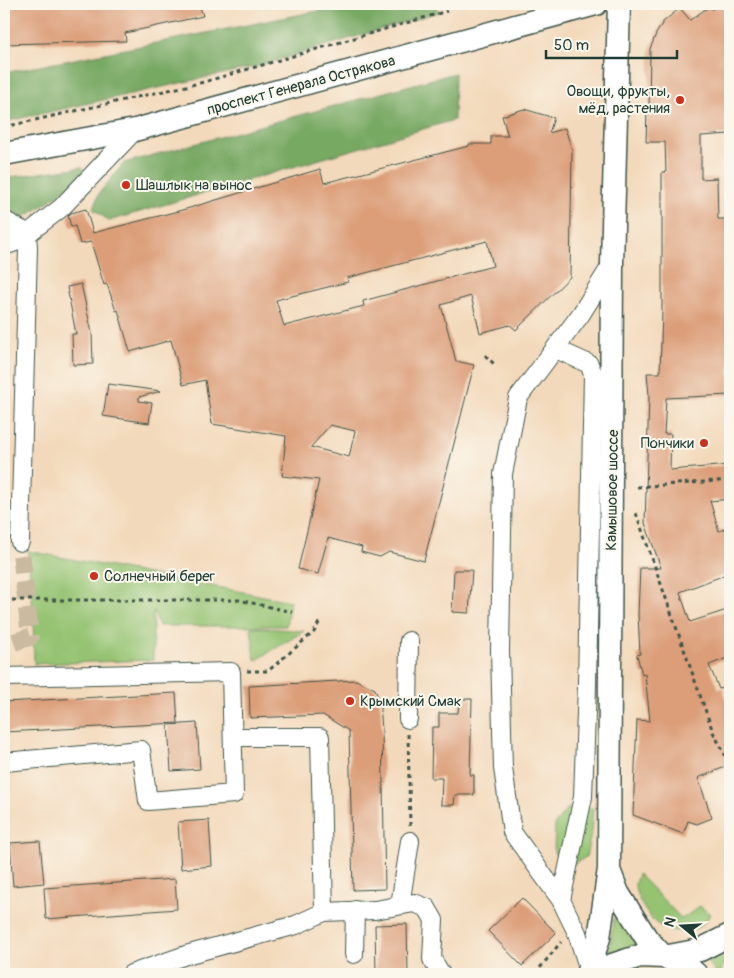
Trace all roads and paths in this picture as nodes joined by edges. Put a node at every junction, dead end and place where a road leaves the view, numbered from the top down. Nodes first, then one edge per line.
1 (596, 4) edge
2 (619, 4) edge
3 (447, 11) dead end
4 (4, 127) edge
5 (135, 130) junction
6 (4, 154) edge
7 (4, 220) edge
8 (27, 233) junction
9 (4, 246) edge
10 (612, 264) junction
11 (556, 348) junction
12 (485, 355) dead end
13 (496, 366) dead end
14 (730, 480) edge
15 (637, 487) dead end
16 (636, 513) dead end
17 (20, 542) tunnel mouth
18 (4, 600) edge
19 (292, 612) dead end
20 (321, 619) dead end
21 (409, 641) dead end
22 (231, 672) junction
23 (4, 677) edge
24 (408, 719) joint
25 (233, 737) junction
26 (4, 762) edge
27 (730, 764) edge
28 (410, 841) joint
29 (609, 869) junction
30 (561, 900) junction
31 (400, 905) junction
32 (355, 910) junction
33 (324, 912) junction
34 (730, 935) edge
35 (566, 937) dead end
36 (354, 954) dead end
37 (664, 957) junction
38 (591, 973) edge
39 (131, 974) edge
40 (441, 974) edge
41 (535, 974) edge
42 (696, 974) edge

1 - 5 main road, проспект Генерала Острякова
2 - 10 main road, Камышовое шоссе
3 - 4 path
5 - 6 main road, проспект Генерала Острякова
5 - 8 lane
7 - 8 lane
8 - 9 lane
8 - 17 lane
10 - 11 lane
10 - 29 main road, Камышовое шоссе
11 - 30 lane
11 - 30 lane
12 - 13 path
14 - 15 path
16 - 27 path
18 - 19 path
20 - 22 path
21 - 24 lane
22 - 23 lane
22 - 25 lane
24 - 28 path
25 - 26 lane
25 - 33 lane
28 - 31 lane
29 - 37 main road
29 - 38 main road, Камышовое шоссе
30 - 38 lane
31 - 32 lane
31 - 40 lane
32 - 33 lane
32 - 36 lane
33 - 39 lane
34 - 37 main road
35 - 41 path
37 - 38 main road
37 - 42 main road

